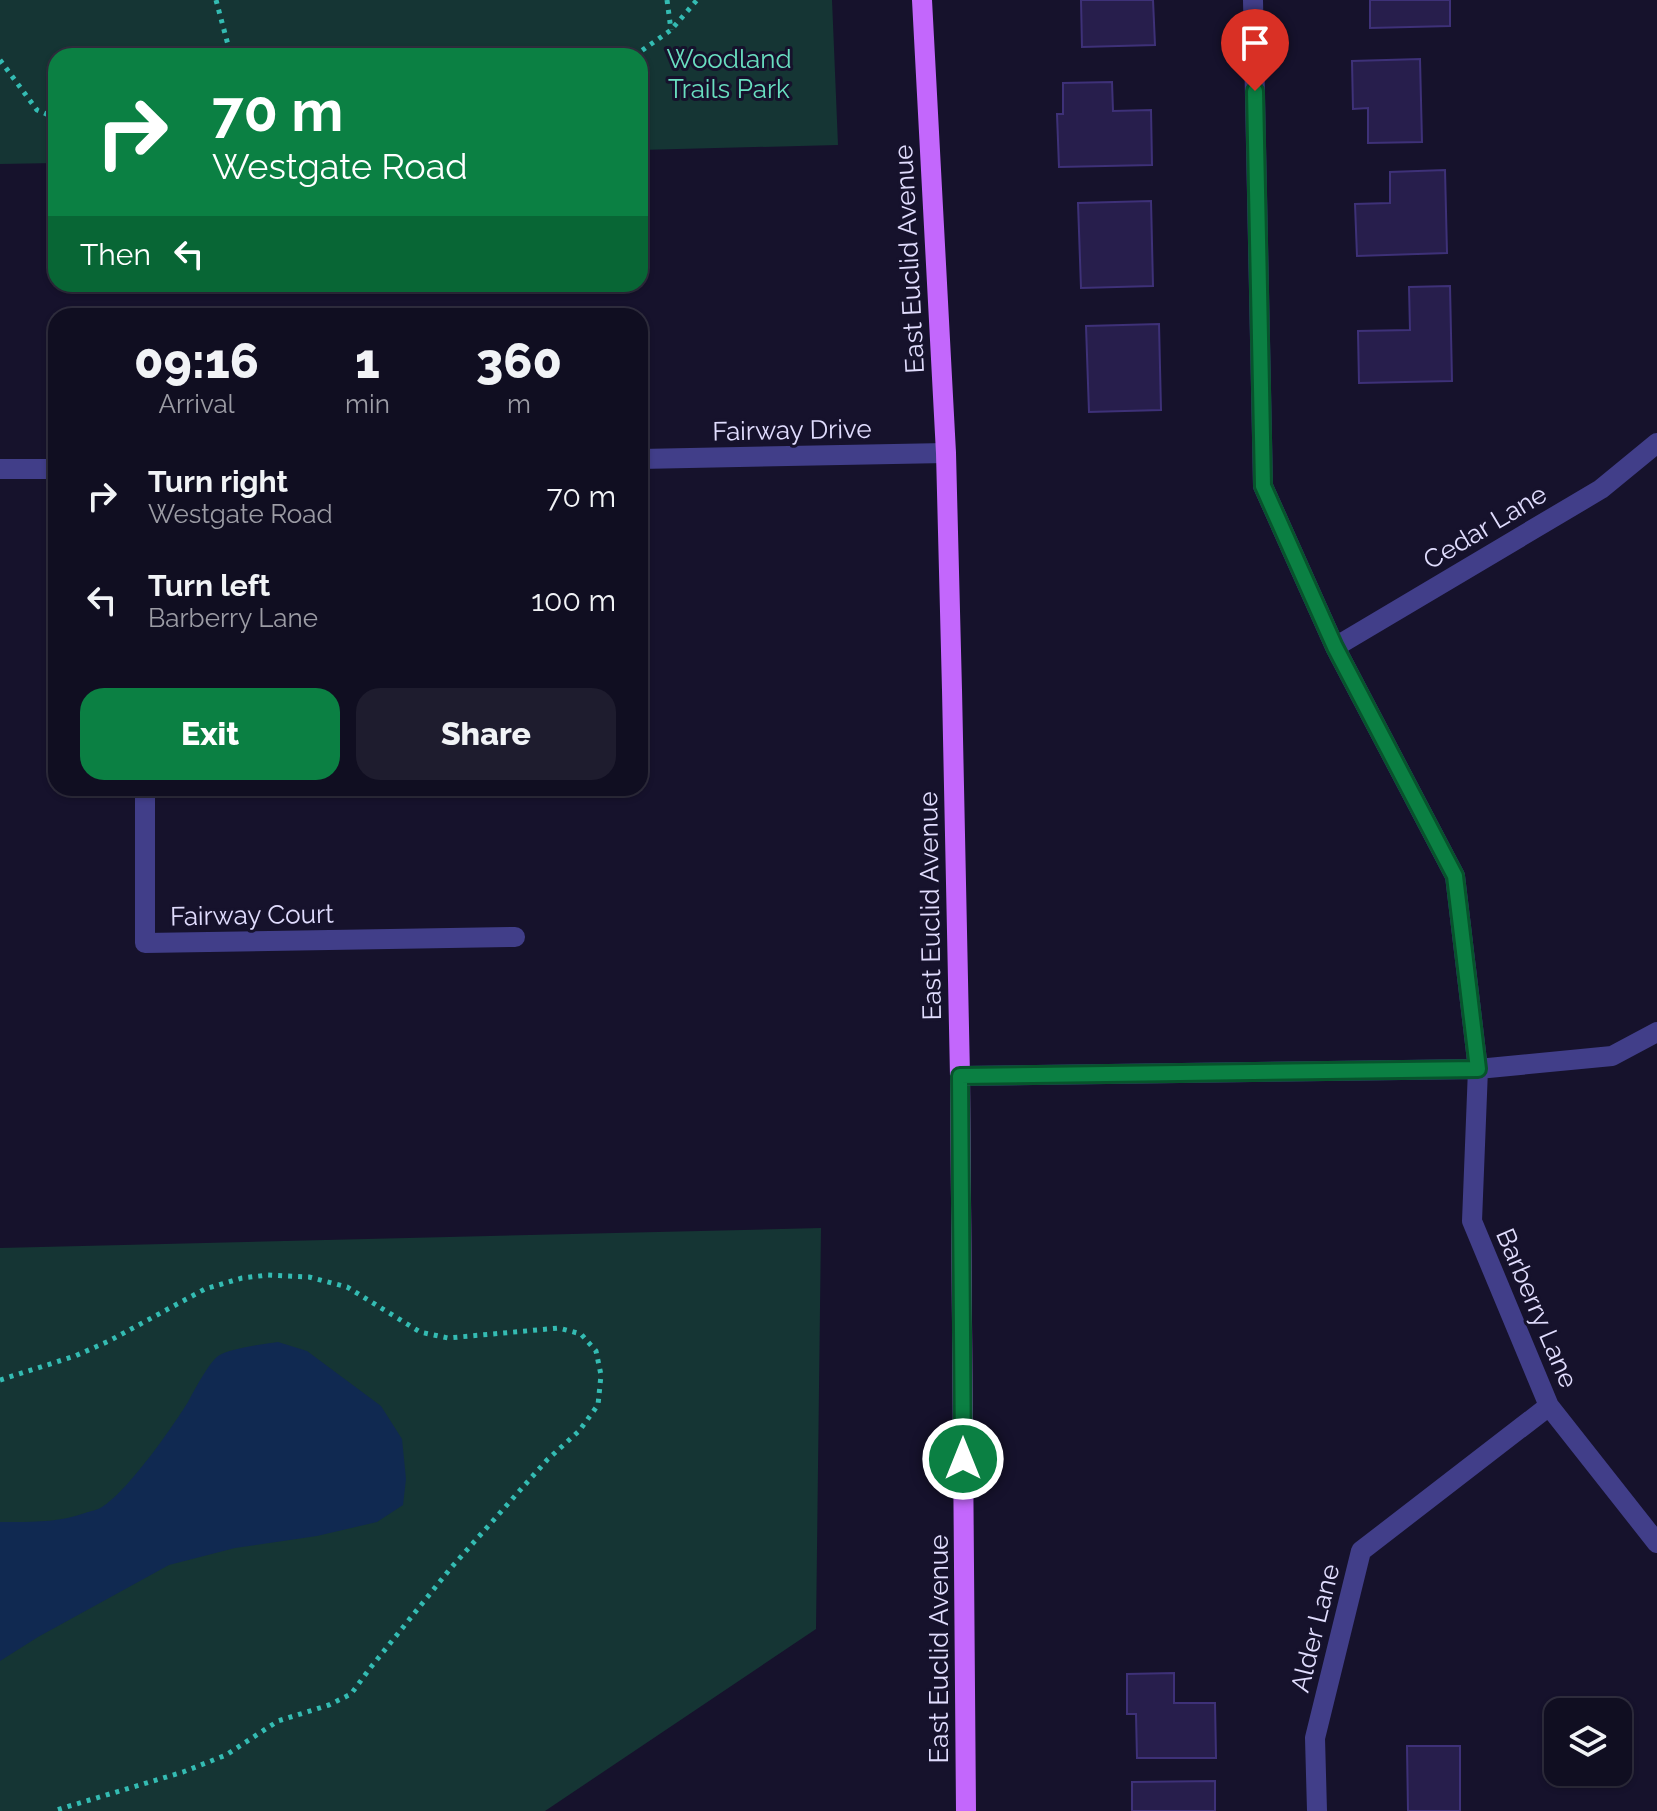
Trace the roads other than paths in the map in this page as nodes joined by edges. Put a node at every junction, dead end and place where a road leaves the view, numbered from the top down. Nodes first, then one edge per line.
1 (922, 0) edge
2 (1253, 0) edge
3 (1657, 443) edge
4 (946, 453) junction
5 (648, 459) edge
6 (0, 469) edge
7 (48, 469) edge
8 (1335, 647) junction
9 (145, 796) edge
10 (515, 937) dead end
11 (1657, 1032) edge
12 (1478, 1069) junction
13 (960, 1076) junction
14 (1549, 1406) junction
15 (1657, 1543) edge
16 (966, 1811) edge
17 (1317, 1811) edge

1 - 4 main road, East Euclid Avenue
2 - 8 street, Barberry Lane
3 - 8 street, Cedar Lane
4 - 5 street, Fairway Drive
4 - 13 main road, East Euclid Avenue
6 - 7 street
8 - 12 street, Barberry Lane
9 - 10 street, Fairway Court
11 - 12 street
12 - 13 street
12 - 14 street, Barberry Lane
13 - 16 main road, East Euclid Avenue
14 - 15 street, Barberry Lane
14 - 17 street, Alder Lane

